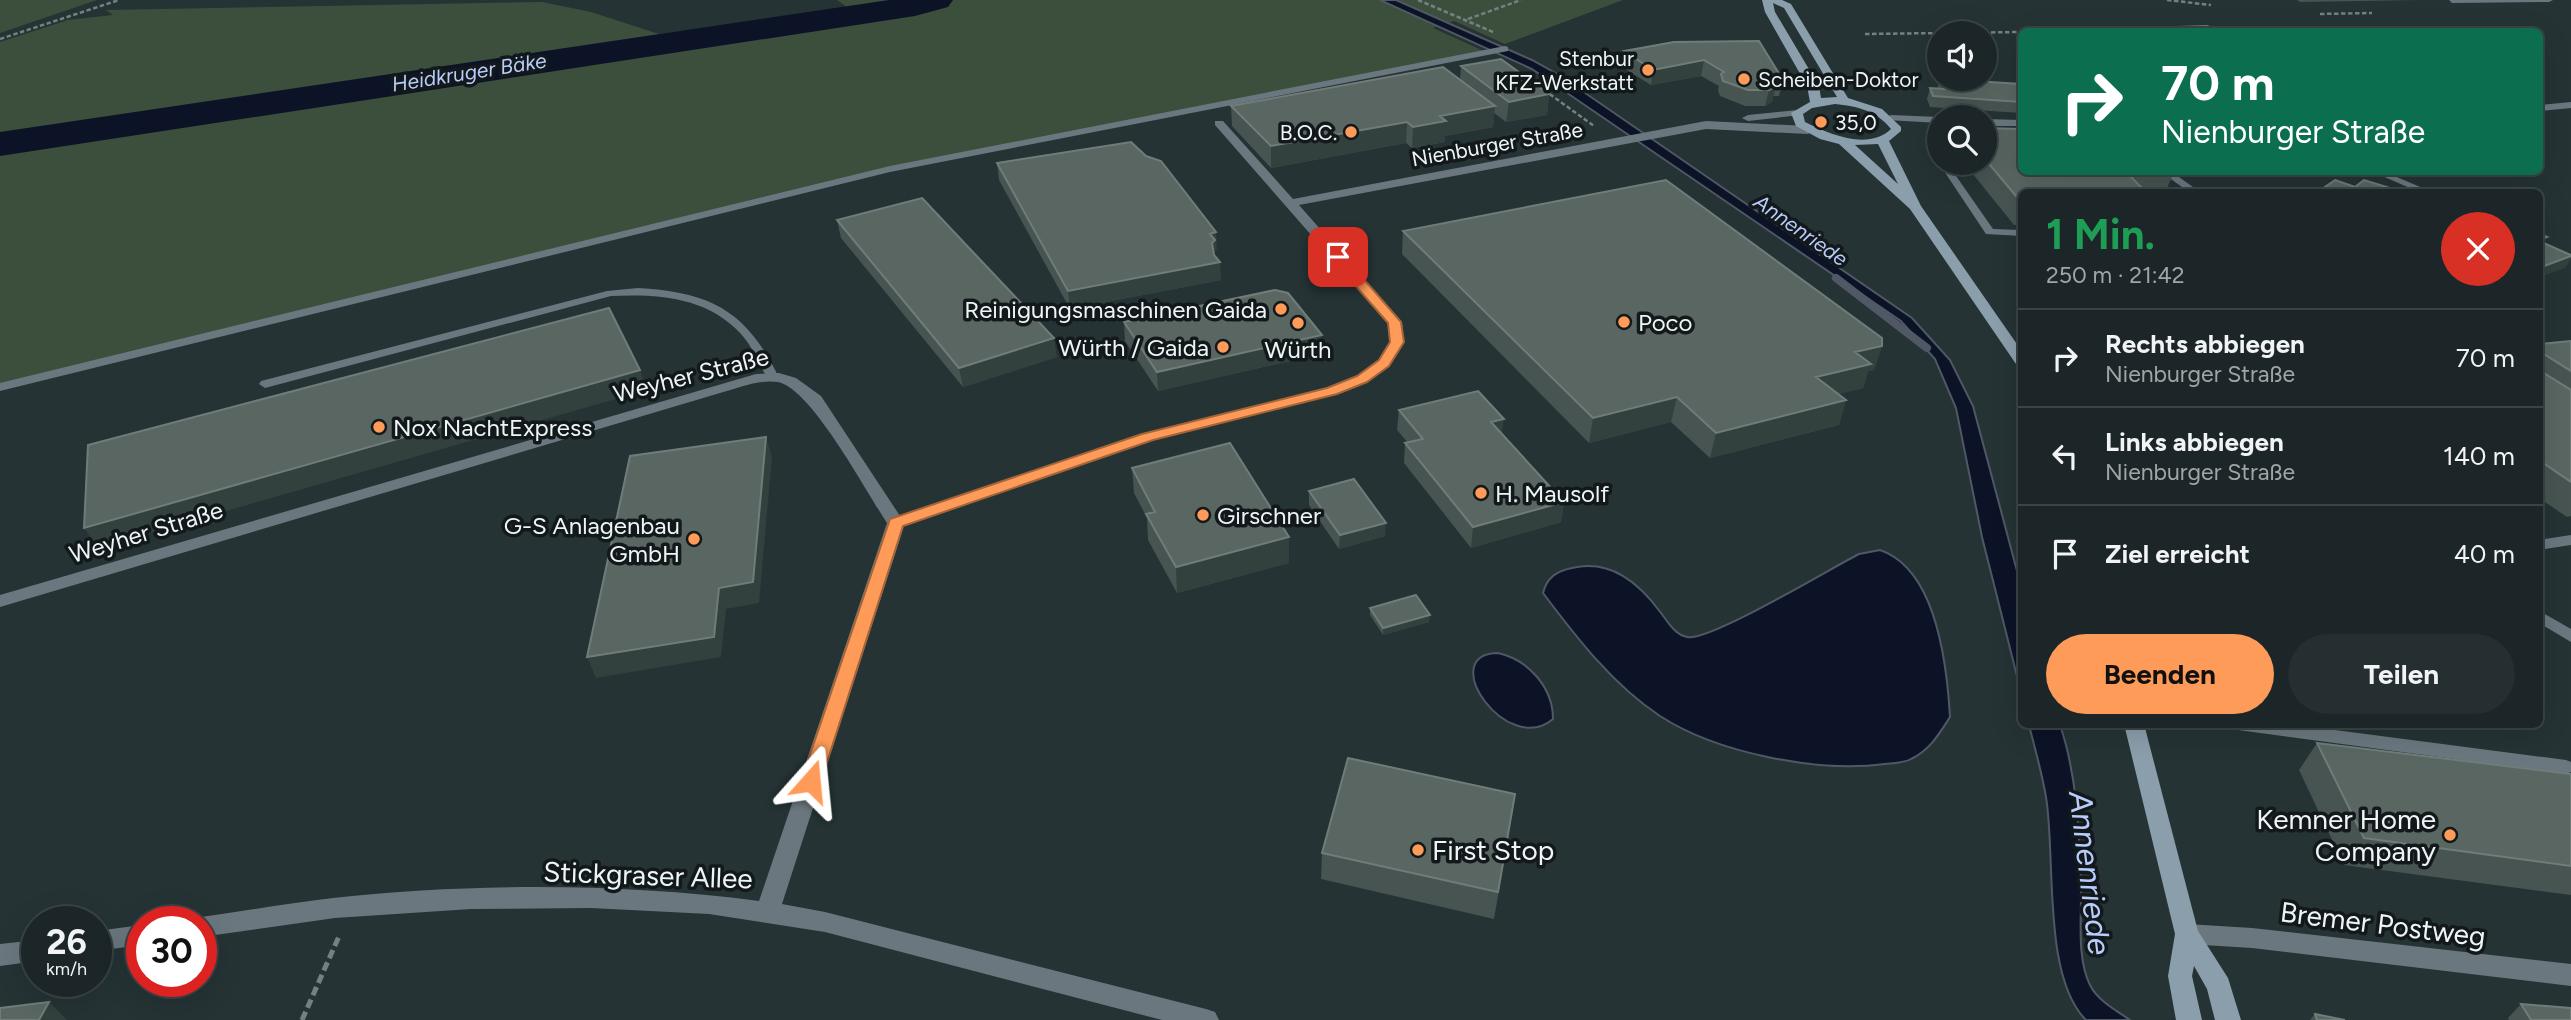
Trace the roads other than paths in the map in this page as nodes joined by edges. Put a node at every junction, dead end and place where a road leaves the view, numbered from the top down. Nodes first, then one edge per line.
1 (1767, 0) edge
2 (1774, 0) edge
3 (2549, 0) edge
4 (2452, 1) edge
5 (1500, 50) road end
6 (1845, 102) junction
7 (1816, 103) junction
8 (2571, 105) edge
9 (2543, 108) edge
10 (1797, 113) junction
11 (1891, 118) junction
12 (1927, 120) edge
13 (1997, 122) edge
14 (1219, 123) dead end
15 (2018, 123) edge
16 (1711, 125) junction
17 (1897, 129) junction
18 (1808, 130) junction
19 (1927, 130) edge
20 (1997, 131) edge
21 (2018, 132) edge
22 (1883, 140) junction
23 (1843, 141) junction
24 (1950, 175) edge
25 (2170, 175) edge
26 (2385, 175) edge
27 (2191, 189) edge
28 (2420, 189) edge
29 (1291, 203) junction
30 (1915, 206) junction
31 (2018, 233) edge
32 (2018, 356) edge
33 (774, 378) junction
34 (265, 384) dead end
35 (0, 387) edge
36 (896, 523) junction
37 (2571, 540) edge
38 (2543, 544) edge
39 (0, 601) edge
40 (2543, 616) edge
41 (2571, 637) edge
42 (2135, 728) edge
43 (2269, 728) edge
44 (2566, 767) dead end
45 (768, 910) junction
46 (217, 925) edge
47 (2187, 934) junction
48 (21, 952) edge
49 (0, 955) edge
50 (2571, 975) edge
51 (1206, 1020) edge
52 (2189, 1020) edge
53 (2228, 1020) edge

1 - 7 main road
2 - 6 main road
3 - 4 lane
5 - 35 lane
6 - 7 main road
6 - 11 main road
7 - 10 main road
8 - 9 street
10 - 16 street, Nienburger Straße
10 - 18 main road
11 - 12 street
11 - 17 main road
13 - 15 street
14 - 29 street
16 - 18 street, Nienburger Straße
16 - 29 street, Nienburger Straße
17 - 19 street
17 - 22 main road
18 - 23 main road
20 - 21 street
22 - 23 main road
22 - 30 main road
23 - 30 main road
24 - 31 lane
25 - 27 lane
26 - 28 lane
29 - 36 street
30 - 32 main road
33 - 34 lane
33 - 36 street, Weyher Straße
33 - 39 street, Weyher Straße
36 - 45 street
37 - 38 lane
40 - 41 lane
42 - 47 main road
43 - 44 lane
45 - 46 street, Stickgraser Allee
45 - 51 street, Stickgraser Allee
47 - 50 street, Bremer Postweg
47 - 52 main road
47 - 53 main road
48 - 49 street

